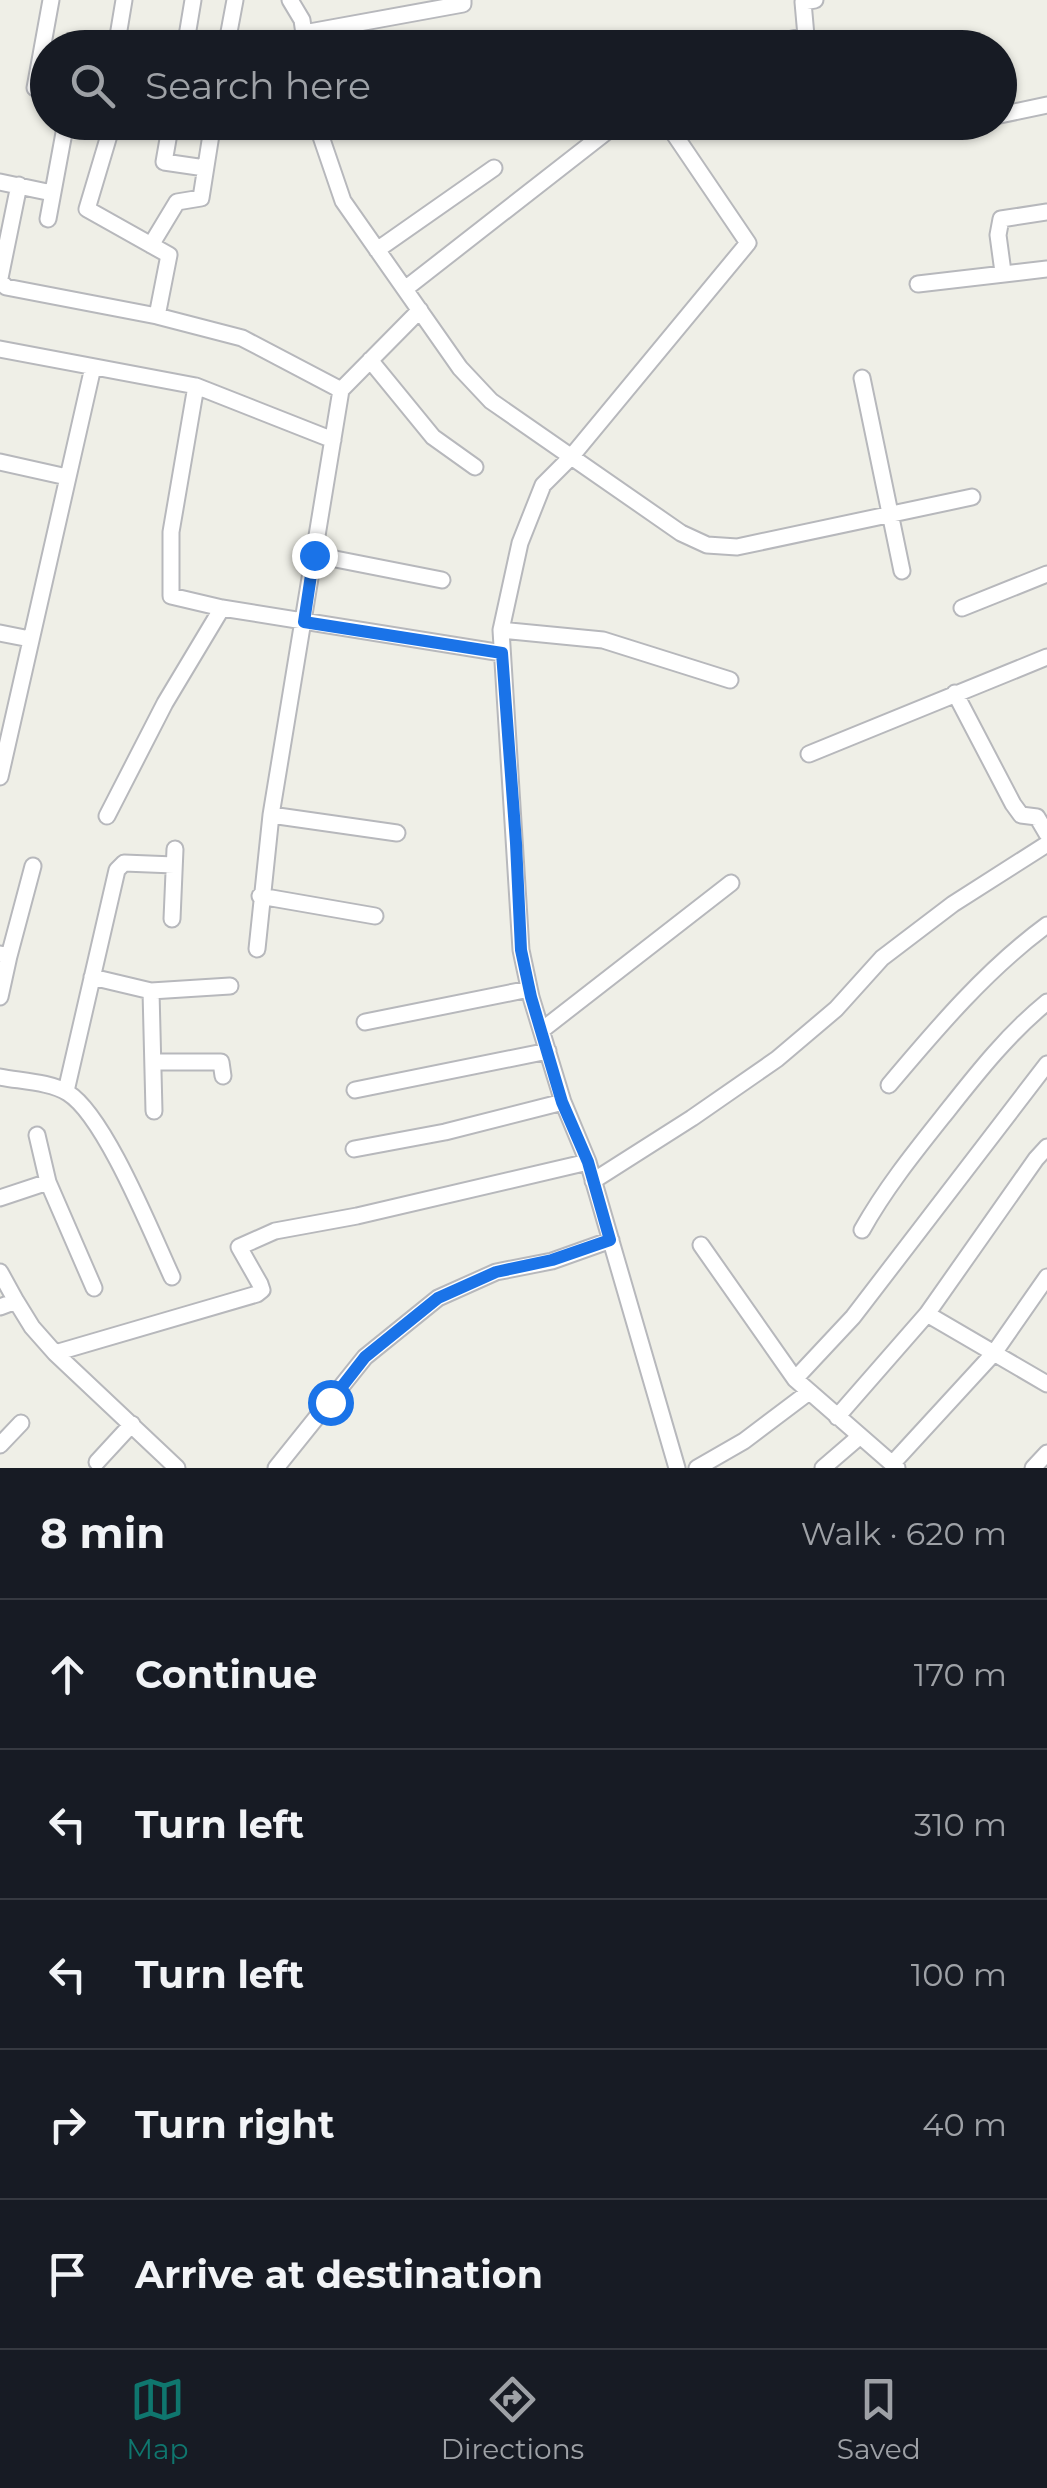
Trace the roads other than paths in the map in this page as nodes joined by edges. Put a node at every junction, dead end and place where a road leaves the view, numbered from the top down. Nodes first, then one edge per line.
1 (50, 0) edge
2 (124, 0) edge
3 (193, 0) edge
4 (235, 0) edge
5 (290, 0) edge
6 (306, 0) edge
7 (374, 0) edge
8 (463, 0) edge
9 (815, 0) edge
10 (375, 20) junction
11 (45, 30) edge
12 (119, 30) edge
13 (188, 30) edge
14 (229, 30) edge
15 (302, 30) edge
16 (304, 30) edge
17 (324, 30) edge
18 (805, 30) edge
19 (1047, 105) edge
20 (1017, 111) edge
21 (62, 140) edge
22 (108, 140) edge
23 (168, 140) edge
24 (210, 140) edge
25 (322, 140) edge
26 (596, 140) edge
27 (678, 140) edge
28 (205, 168) junction
29 (494, 168) dead end
30 (0, 182) edge
31 (19, 186) junction
32 (52, 193) junction
33 (1047, 212) edge
34 (48, 218) dead end
35 (151, 245) junction
36 (377, 250) junction
37 (1047, 268) edge
38 (1003, 272) junction
39 (0, 280) edge
40 (918, 284) dead end
41 (405, 290) junction
42 (420, 310) junction
43 (156, 316) junction
44 (0, 348) edge
45 (370, 360) junction
46 (92, 367) junction
47 (862, 378) dead end
48 (196, 386) junction
49 (341, 390) junction
50 (333, 440) junction
51 (571, 456) junction
52 (0, 462) edge
53 (475, 467) dead end
54 (66, 477) junction
55 (972, 497) dead end
56 (889, 514) junction
57 (314, 555) junction
58 (902, 571) dead end
59 (1047, 574) edge
60 (442, 580) dead end
61 (222, 608) junction
62 (962, 608) dead end
63 (304, 622) junction
64 (501, 630) junction
65 (0, 633) edge
66 (30, 639) junction
67 (502, 653) junction
68 (1047, 657) edge
69 (730, 680) dead end
70 (955, 693) junction
71 (7, 712) edge
72 (809, 754) dead end
73 (0, 777) edge
74 (271, 815) junction
75 (107, 816) dead end
76 (397, 833) dead end
77 (1047, 834) edge
78 (1047, 844) edge
79 (33, 866) dead end
80 (731, 884) dead end
81 (260, 896) junction
82 (375, 916) dead end
83 (172, 919) dead end
84 (1047, 924) edge
85 (257, 949) dead end
86 (4, 955) edge
87 (92, 977) junction
88 (230, 986) dead end
89 (529, 989) junction
90 (152, 991) junction
91 (0, 996) edge
92 (1047, 1002) edge
93 (366, 1022) dead end
94 (542, 1030) junction
95 (548, 1051) junction
96 (154, 1062) junction
97 (1047, 1064) edge
98 (0, 1076) edge
99 (223, 1076) dead end
100 (889, 1085) dead end
101 (355, 1090) dead end
102 (66, 1091) junction
103 (562, 1102) junction
104 (154, 1111) dead end
105 (37, 1136) dead end
106 (1047, 1147) edge
107 (354, 1148) dead end
108 (588, 1162) junction
109 (593, 1181) junction
110 (48, 1182) junction
111 (0, 1198) edge
112 (862, 1230) dead end
113 (610, 1240) junction
114 (700, 1245) dead end
115 (0, 1272) edge
116 (172, 1276) dead end
117 (1047, 1277) edge
118 (94, 1288) dead end
119 (16, 1301) junction
120 (0, 1307) edge
121 (927, 1314) junction
122 (55, 1352) junction
123 (994, 1353) junction
124 (795, 1379) junction
125 (1047, 1384) edge
126 (809, 1392) junction
127 (837, 1417) junction
128 (21, 1424) dead end
129 (132, 1424) junction
130 (859, 1436) junction
131 (0, 1445) edge
132 (1047, 1452) edge
133 (97, 1462) dead end
134 (894, 1466) edge
135 (177, 1468) edge
136 (276, 1468) edge
137 (677, 1468) edge
138 (697, 1468) edge
139 (823, 1468) edge
140 (1033, 1468) edge

1 - 11 street
2 - 12 street
3 - 13 street
4 - 14 street
5 - 15 street
6 - 16 street
7 - 10 street
8 - 10 street
9 - 18 street
10 - 17 street
19 - 20 street
21 - 32 street
22 - 35 street
23 - 28 street
24 - 28 street
25 - 36 street
26 - 41 street
27 - 51 street
28 - 35 street
29 - 36 street
30 - 31 street
31 - 32 street
31 - 39 street
32 - 34 street
33 - 38 street
35 - 43 street
36 - 41 street
37 - 38 street
38 - 40 street
39 - 43 street
41 - 42 street
42 - 45 street
42 - 51 street
43 - 49 street
44 - 46 street
45 - 49 street
45 - 53 street
46 - 48 street
46 - 54 street
47 - 56 street
48 - 50 street
48 - 61 street
49 - 50 street
50 - 57 street
51 - 56 street
51 - 64 street
52 - 54 street
54 - 66 street
55 - 56 street
56 - 58 street
57 - 60 street
57 - 63 street
59 - 62 street
61 - 63 street
61 - 75 street
63 - 67 street
63 - 74 street
64 - 67 street
64 - 69 street
65 - 66 street
66 - 71 street
67 - 89 street
68 - 70 street
70 - 72 street
70 - 77 street
71 - 73 street
74 - 76 street
74 - 81 street
78 - 109 street
79 - 86 street
80 - 94 street
81 - 82 street
81 - 85 street
83 - 87 street
84 - 100 street
86 - 91 street
87 - 90 street
87 - 102 street
88 - 90 street
89 - 93 street
89 - 94 street
90 - 96 street
92 - 112 street
94 - 95 street
95 - 101 street
95 - 103 street
96 - 99 street
96 - 104 street
97 - 124 street
98 - 102 street
102 - 116 street
103 - 107 street
103 - 108 street
105 - 110 street
106 - 121 street
108 - 109 street
108 - 122 street
109 - 113 street
110 - 111 street
110 - 118 street
113 - 136 street
113 - 137 street
114 - 124 street
115 - 119 street
117 - 123 street
119 - 120 street
119 - 122 street
121 - 123 street
121 - 127 street
122 - 129 street
123 - 125 street
123 - 134 street
124 - 126 street
126 - 127 street
126 - 138 street
127 - 130 street
128 - 131 street
129 - 133 street
129 - 135 street
130 - 134 street
130 - 139 street
132 - 140 street

